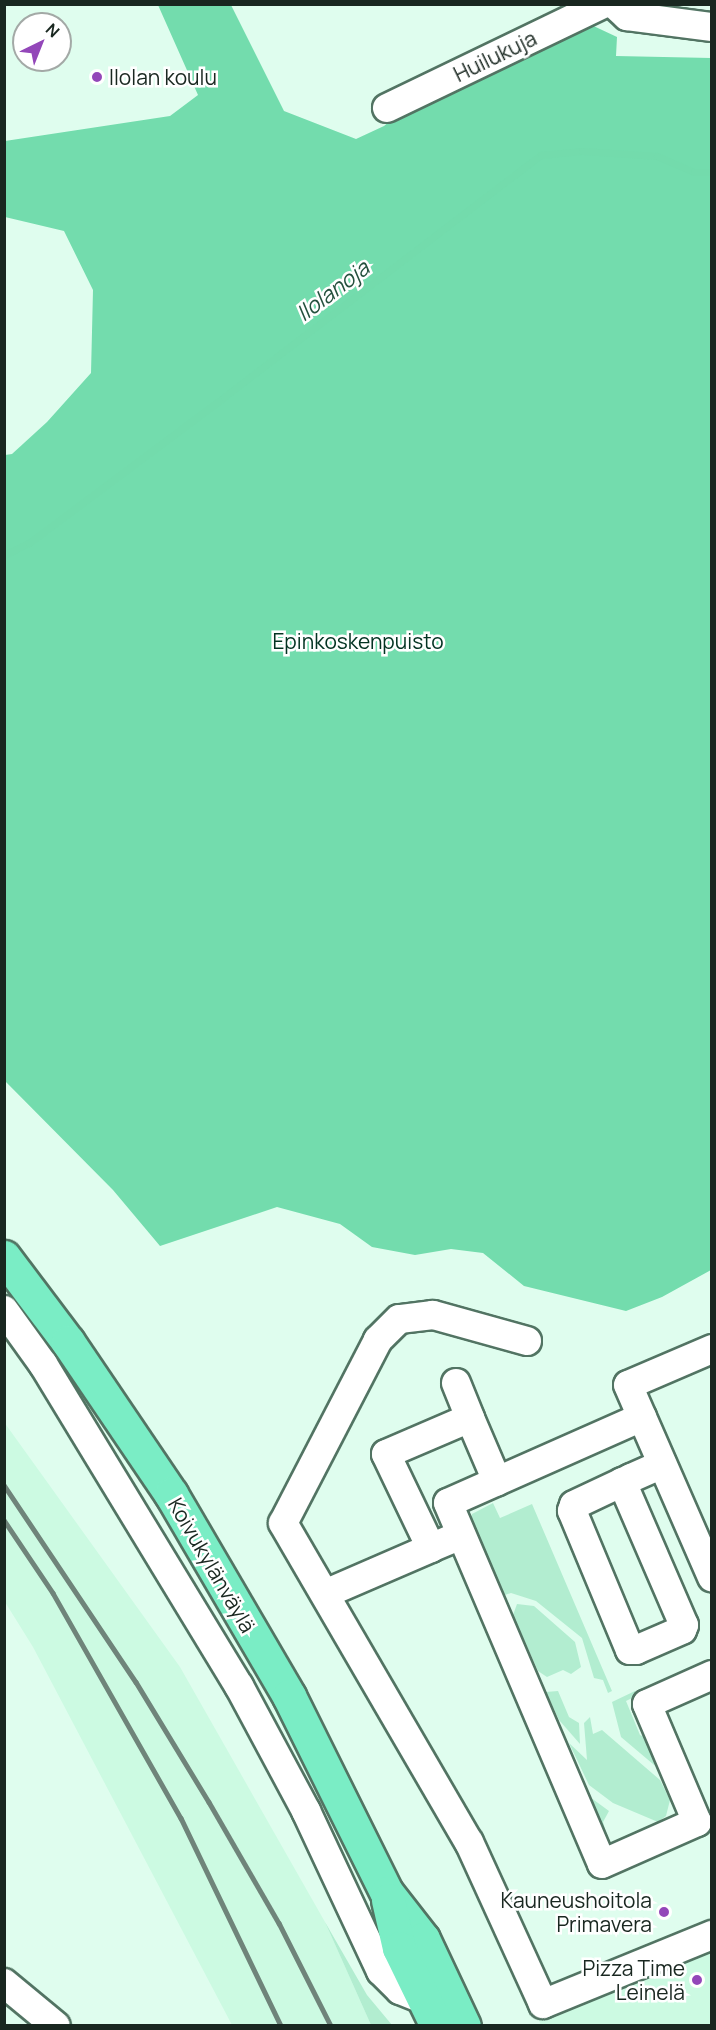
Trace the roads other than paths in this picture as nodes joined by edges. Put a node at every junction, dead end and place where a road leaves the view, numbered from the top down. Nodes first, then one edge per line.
1 (603, 4) edge
2 (614, 4) edge
3 (711, 27) edge
4 (387, 108) dead end
5 (4, 1257) edge
6 (4, 1310) edge
7 (527, 1341) dead end
8 (711, 1349) edge
9 (456, 1383) dead end
10 (642, 1417) junction
11 (470, 1418) junction
12 (662, 1464) junction
13 (153, 1468) junction
14 (622, 1482) junction
15 (502, 1486) junction
16 (120, 1490) junction
17 (448, 1503) junction
18 (413, 1506) junction
19 (461, 1535) junction
20 (431, 1548) junction
21 (706, 1548) edge
22 (711, 1577) edge
23 (327, 1593) junction
24 (711, 1676) edge
25 (387, 1893) junction
26 (711, 1935) edge
27 (4, 1983) edge
28 (431, 2013) edge
29 (56, 2025) edge
30 (464, 2025) edge

1 - 4 street, Huilukuja
2 - 3 street
5 - 13 main road, Koivukylänväylä
6 - 16 street
7 - 23 street
8 - 10 street
9 - 11 street
10 - 12 street
10 - 15 street
11 - 15 street
11 - 18 street
12 - 14 street
12 - 21 street
13 - 16 street
13 - 25 main road, Koivukylänväylä
14 - 14 street
15 - 17 street
16 - 28 street
17 - 18 street
17 - 19 street
18 - 20 street
19 - 20 street
19 - 24 street
20 - 23 street
21 - 22 street
23 - 26 street
25 - 28 main road, Koivukylänväylä
25 - 30 main road, Koivukylänväylä
27 - 29 street

